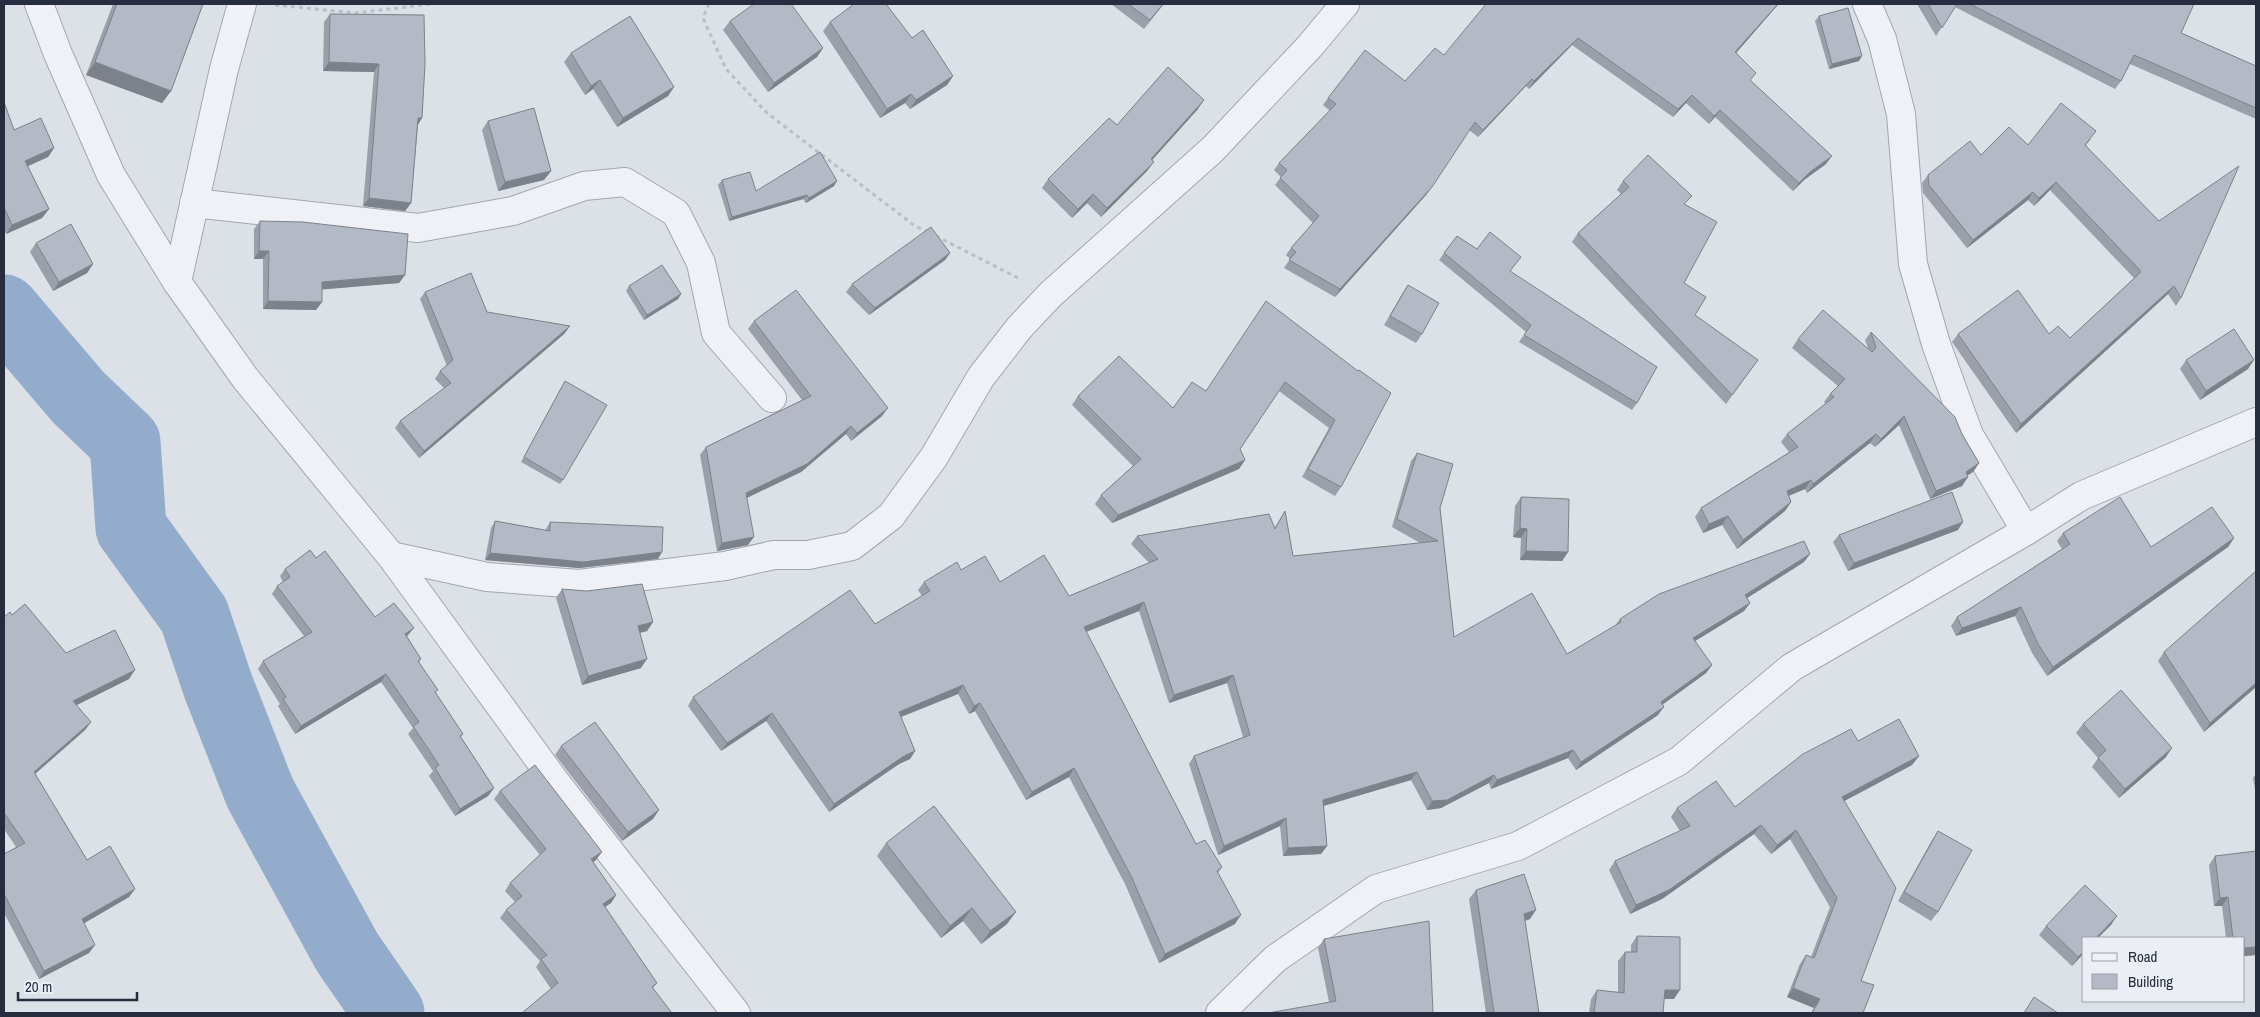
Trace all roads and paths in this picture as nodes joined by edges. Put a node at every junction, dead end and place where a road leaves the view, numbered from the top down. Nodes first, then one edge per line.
1 (39, 4) edge
2 (242, 4) edge
3 (431, 4) edge
4 (708, 4) edge
5 (1345, 4) edge
6 (1867, 4) edge
7 (272, 5) edge
8 (194, 203) junction
9 (177, 282) junction
10 (1051, 294) junction
11 (772, 398) dead end
12 (2256, 422) edge
13 (2026, 531) junction
14 (392, 556) junction
15 (736, 1013) edge
16 (1220, 1013) edge

1 - 9 street
2 - 8 street
3 - 7 path
4 - 10 path
5 - 10 street
6 - 13 street
8 - 9 street
8 - 11 street
9 - 14 street
10 - 14 street
12 - 13 street
13 - 16 street
14 - 15 street

